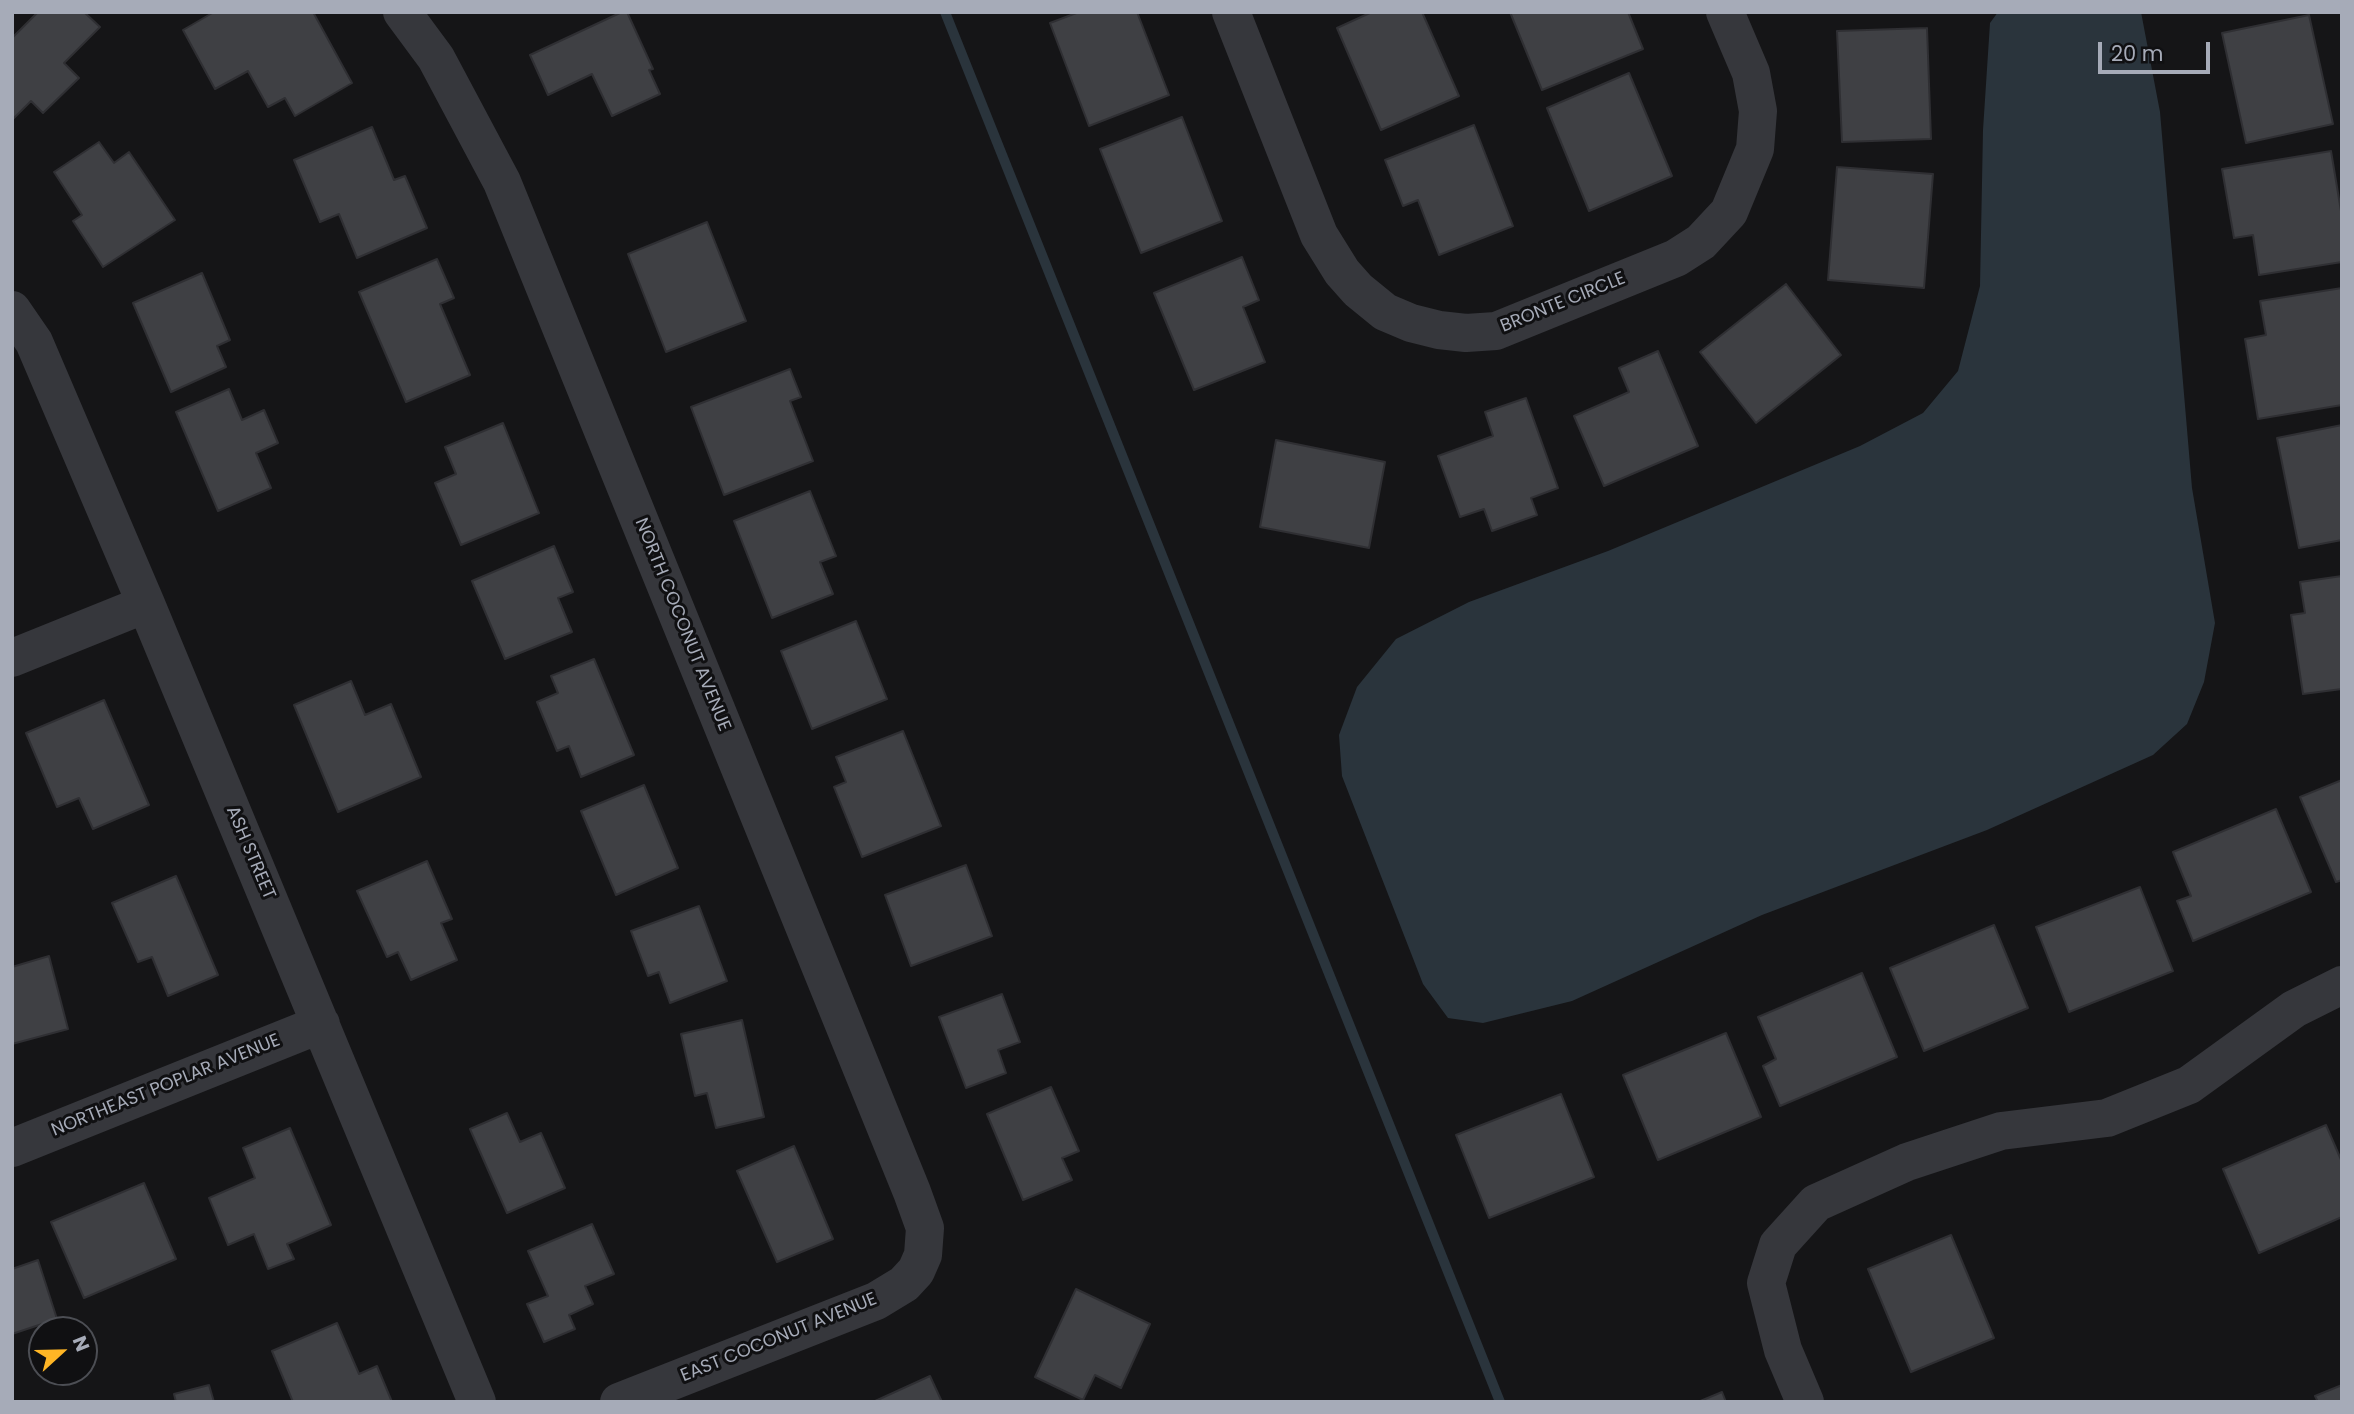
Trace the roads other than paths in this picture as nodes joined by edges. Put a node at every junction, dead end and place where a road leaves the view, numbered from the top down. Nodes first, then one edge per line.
1 (402, 12) edge
2 (1231, 12) edge
3 (1725, 12) edge
4 (12, 310) edge
5 (146, 604) junction
6 (12, 658) edge
7 (2342, 985) edge
8 (321, 1024) junction
9 (12, 1148) edge
10 (923, 1255) joint
11 (477, 1402) edge
12 (619, 1402) edge
13 (1805, 1402) edge

1 - 10 street, NORTH COCONUT AVENUE
2 - 3 street, BRONTE CIRCLE
4 - 5 street, ASH STREET
5 - 6 street
5 - 8 street, ASH STREET
7 - 13 street
8 - 9 street, NORTHEAST POPLAR AVENUE
8 - 11 street, ASH STREET
10 - 12 street, EAST COCONUT AVENUE

